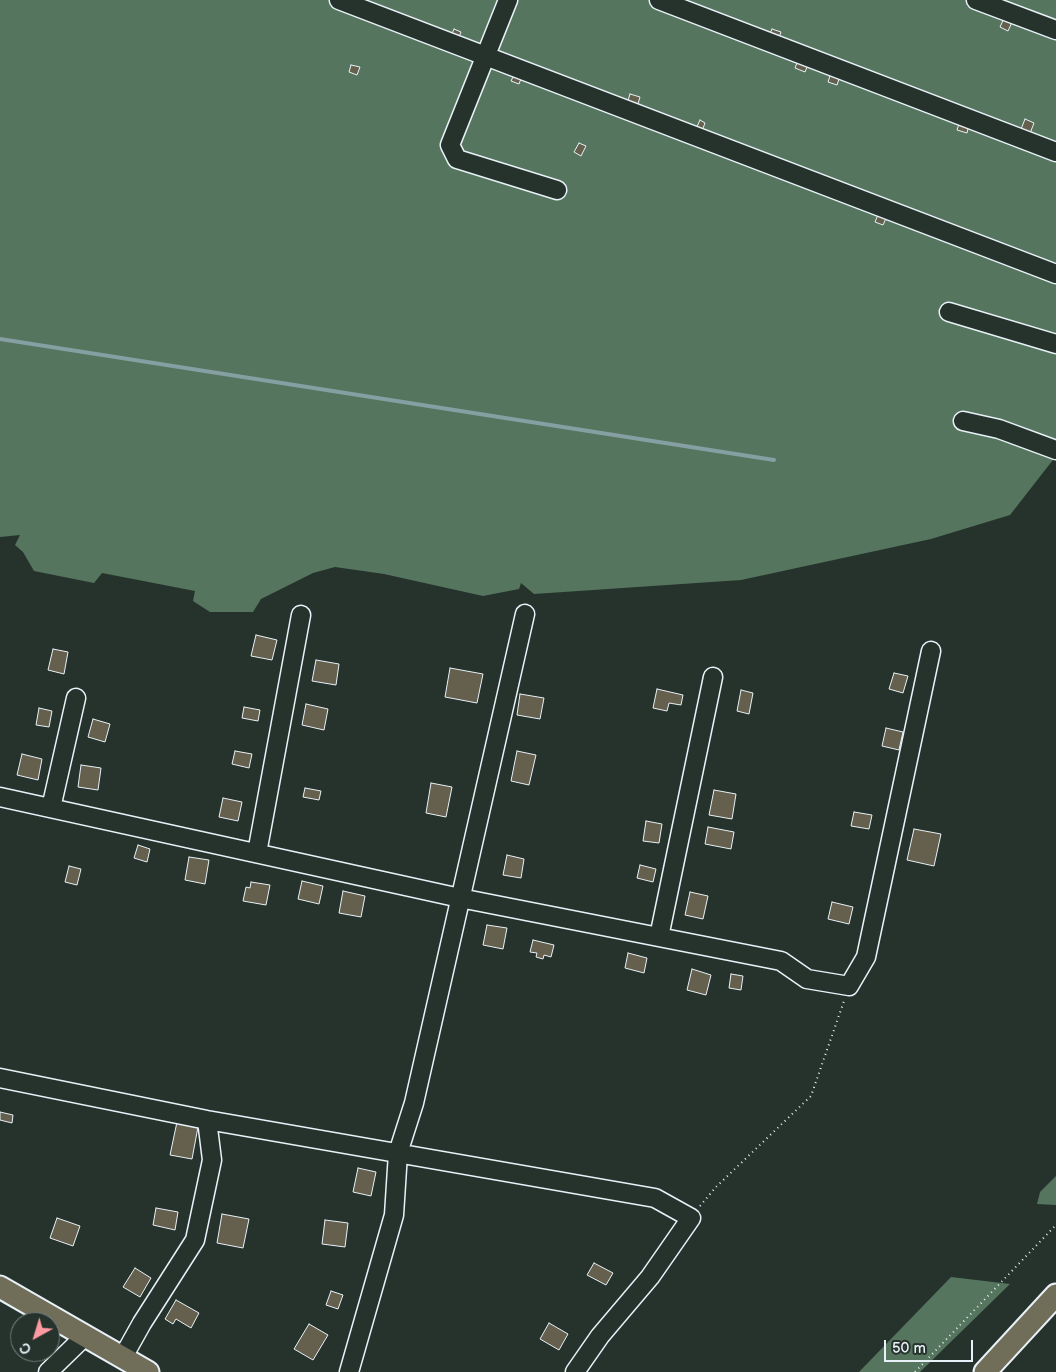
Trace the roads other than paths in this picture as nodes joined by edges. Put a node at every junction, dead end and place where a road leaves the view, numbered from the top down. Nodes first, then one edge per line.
1 (339, 0) edge
2 (508, 0) edge
3 (659, 0) edge
4 (976, 0) edge
5 (1056, 30) edge
6 (485, 57) junction
7 (1056, 152) edge
8 (557, 190) dead end
9 (1056, 274) edge
10 (949, 312) dead end
11 (1056, 344) edge
12 (963, 421) dead end
13 (1056, 450) edge
14 (525, 614) dead end
15 (301, 615) dead end
16 (930, 651) dead end
17 (713, 678) dead end
18 (76, 698) dead end
19 (0, 797) edge
20 (50, 808) junction
21 (257, 853) junction
22 (460, 898) junction
23 (659, 937) junction
24 (0, 1078) edge
25 (207, 1120) junction
26 (398, 1154) junction
27 (0, 1287) edge
28 (1056, 1295) edge
29 (84, 1336) junction
30 (123, 1358) junction
31 (48, 1372) edge
32 (148, 1372) edge
33 (349, 1372) edge
34 (575, 1372) edge
35 (985, 1372) edge

1 - 6 street
2 - 6 street
3 - 7 street
4 - 5 street
6 - 8 street
6 - 9 street
10 - 11 street
12 - 13 street
14 - 22 street
15 - 21 street
16 - 23 street
17 - 23 street
18 - 20 street
19 - 20 street
20 - 21 street
21 - 22 street
22 - 23 street
22 - 26 street
24 - 25 street
25 - 26 street
25 - 30 street
26 - 33 street
26 - 34 street
27 - 29 main road
28 - 35 main road
29 - 30 main road
29 - 31 street
30 - 32 main road

